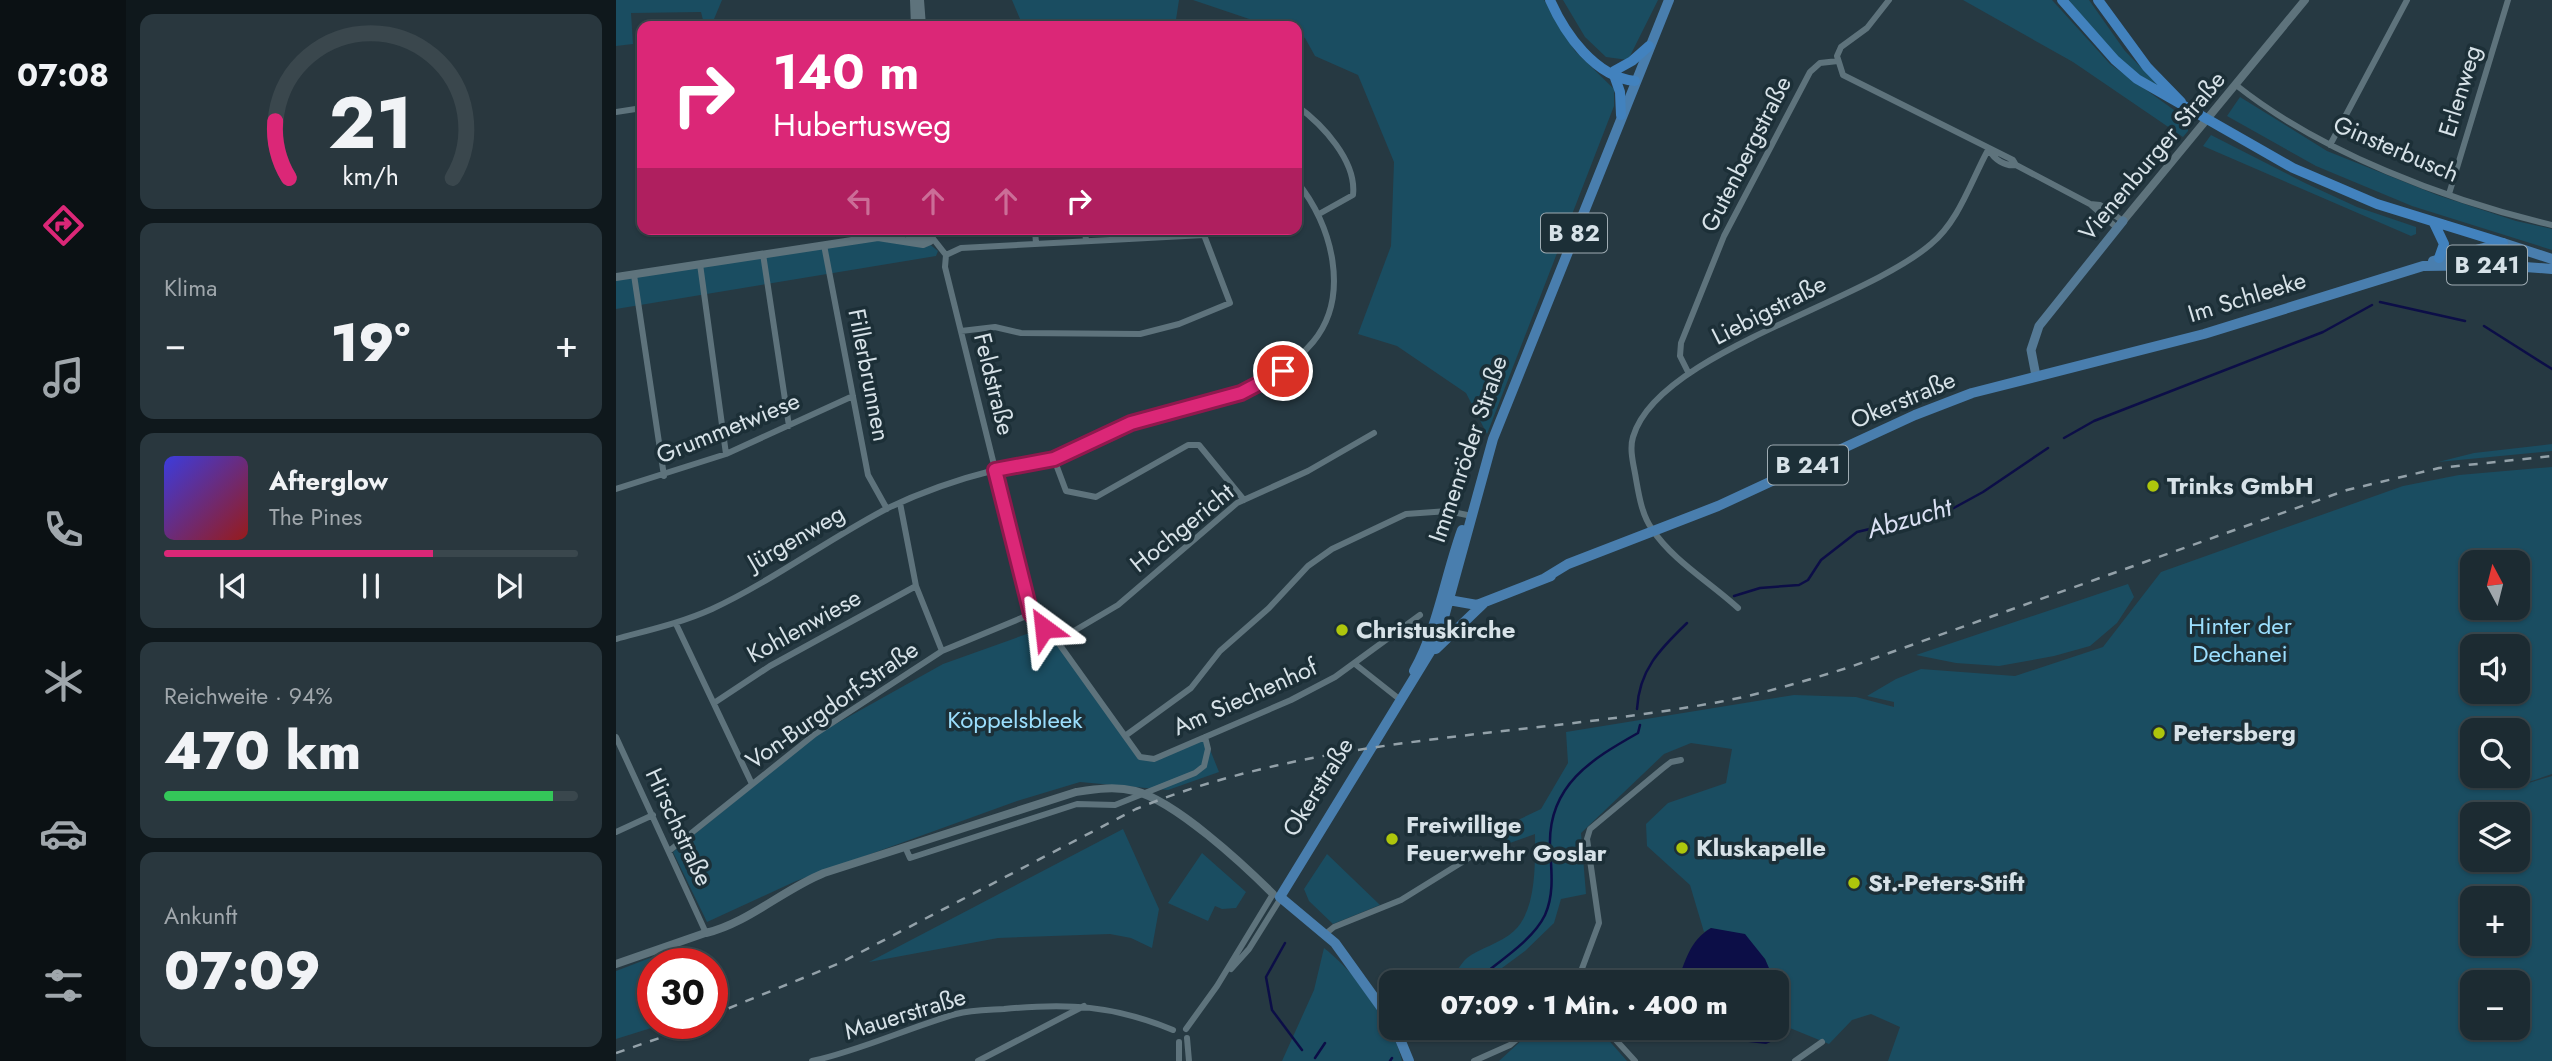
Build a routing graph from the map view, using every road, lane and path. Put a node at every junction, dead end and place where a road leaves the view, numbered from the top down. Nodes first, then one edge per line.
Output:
1 (914, 0) edge
2 (920, 0) edge
3 (1550, 0) edge
4 (1669, 0) edge
5 (1889, 0) edge
6 (2062, 0) edge
7 (2098, 0) edge
8 (2305, 0) edge
9 (2407, 0) edge
10 (2508, 0) edge
11 (915, 21) edge
12 (922, 21) edge
13 (1649, 46) junction
14 (1838, 61) junction
15 (1611, 71) junction
16 (1635, 81) junction
17 (2236, 85) junction
18 (637, 109) edge
19 (2189, 109) junction
20 (1302, 110) edge
21 (616, 112) edge
22 (1621, 115) junction
23 (2330, 145) junction
24 (1988, 150) junction
25 (1302, 188) edge
26 (2449, 194) junction
27 (1319, 214) junction
28 (2434, 223) junction
29 (2120, 224) junction
30 (2552, 225) edge
31 (924, 235) edge
32 (935, 235) edge
33 (1035, 235) edge
34 (1086, 235) edge
35 (1124, 235) edge
36 (1204, 235) edge
37 (1086, 241) junction
38 (2503, 243) junction
39 (824, 244) junction
40 (1036, 244) junction
41 (763, 254) junction
42 (946, 256) junction
43 (2439, 258) junction
44 (2552, 260) edge
45 (700, 264) junction
46 (2423, 266) junction
47 (2552, 269) edge
48 (634, 275) junction
49 (616, 277) edge
50 (1538, 321) junction
51 (961, 331) junction
52 (1688, 372) junction
53 (2038, 376) junction
54 (853, 396) junction
55 (789, 426) junction
56 (1374, 433) dead end
57 (726, 454) junction
58 (1054, 459) junction
59 (995, 470) junction
60 (664, 476) junction
61 (616, 489) edge
62 (1244, 500) junction
63 (900, 503) junction
64 (887, 509) junction
65 (1467, 515) junction
66 (1653, 532) junction
67 (916, 586) junction
68 (1445, 597) junction
69 (1486, 601) junction
70 (1738, 608) dead end
71 (1031, 614) junction
72 (1420, 615) dead end
73 (676, 624) junction
74 (616, 639) edge
75 (1057, 641) junction
76 (942, 651) junction
77 (1431, 654) junction
78 (1355, 664) junction
79 (1398, 698) junction
80 (714, 703) junction
81 (1386, 721) junction
82 (1125, 736) junction
83 (616, 737) edge
84 (1205, 737) junction
85 (1681, 760) dead end
86 (1149, 761) joint
87 (752, 784) junction
88 (653, 815) junction
89 (616, 832) edge
90 (906, 849) junction
91 (669, 850) junction
92 (1472, 856) dead end
93 (1277, 896) junction
94 (706, 933) junction
95 (1324, 935) junction
96 (616, 964) edge
97 (1581, 970) edge
98 (1222, 978) junction
99 (1379, 1004) edge
100 (1084, 1006) junction
101 (1186, 1029) junction
102 (1173, 1030) junction
103 (1186, 1038) junction
104 (1400, 1040) edge
105 (1516, 1040) edge
106 (1616, 1040) edge
107 (1179, 1042) junction
108 (1822, 1042) dead end
109 (812, 1061) edge
110 (978, 1061) edge
111 (1179, 1061) edge
112 (1189, 1061) edge
113 (1409, 1061) edge
114 (1474, 1061) edge
115 (1635, 1061) edge
116 (1797, 1061) edge

1 - 11 street
2 - 12 street
3 - 15 highway
4 - 13 main road, Immenröder Straße / B 82
5 - 14 street
6 - 19 highway
7 - 19 highway
8 - 17 street, Vienenburger Straße
9 - 23 street
10 - 26 street, Erlenweg
13 - 15 highway
13 - 16 main road, Immenröder Straße / B 82
14 - 24 street
14 - 52 street, Gutenbergstraße
15 - 16 highway
15 - 22 highway
16 - 22 main road, Immenröder Straße / B 82
17 - 23 street, Ginsterbusch
17 - 29 street, Vienenburger Straße
18 - 21 street
19 - 28 highway
20 - 27 street
22 - 50 main road, Immenröder Straße / B 82
23 - 26 street, Ginsterbusch
24 - 29 street
24 - 52 street, Liebigstraße
25 - 27 street, Jürgenweg
26 - 30 street, Ginsterbusch
27 - 58 street, Jürgenweg
28 - 38 highway
28 - 43 highway
29 - 53 main road, Vienenburger Straße
31 - 39 street
32 - 42 street, Feldstraße
33 - 40 street
34 - 37 street
35 - 37 street
36 - 51 street
37 - 40 street
38 - 43 main road, Im Schleeke / B 241
38 - 44 main road
39 - 41 street
39 - 54 street, Fillerbrunnen
40 - 42 street
41 - 45 street
41 - 55 street
42 - 51 street, Feldstraße
43 - 46 main road, Im Schleeke / B 241
45 - 48 street
45 - 57 street
46 - 47 main road, Im Schleeke / B 241
46 - 53 main road, Im Schleeke / B 241
48 - 49 street
48 - 60 street
50 - 65 main road, Immenröder Straße / B 82
50 - 68 main road, Immenröder Straße / B 82
51 - 59 street, Feldstraße
52 - 66 street, Liebigstraße
53 - 66 main road, Okerstraße / B 241
54 - 55 street, Grummetwiese
54 - 64 street, Fillerbrunnen
55 - 57 street, Grummetwiese
56 - 62 street, Hochgericht
57 - 60 street, Grummetwiese
58 - 59 street, Jürgenweg
58 - 62 street
59 - 63 street, Jürgenweg
59 - 71 street, Feldstraße
60 - 61 street, Grummetwiese
62 - 75 street, Hochgericht
63 - 64 street, Jürgenweg
63 - 67 street
64 - 73 street, Jürgenweg
65 - 68 main road, Immenröder Straße / B 82
65 - 82 street
66 - 69 main road, Okerstraße / B 82
66 - 70 street
67 - 76 street
67 - 80 street, Kohlenwiese
68 - 69 main road, Okerstraße / B 82
68 - 77 main road, B 82
68 - 79 main road, Okerstraße / B 82
69 - 77 main road, B 82
71 - 75 street, Feldstraße
71 - 76 street, Von-Burgdorf-Straße
72 - 78 street, Am Siechenhof
73 - 74 street, Jürgenweg
73 - 80 street
75 - 82 street, Feldstraße
76 - 87 street, Von-Burgdorf-Straße
77 - 81 main road, Okerstraße / B 82
78 - 79 street, Am Siechenhof
78 - 84 street, Am Siechenhof
79 - 81 main road, Okerstraße / B 82
80 - 87 street
81 - 93 main road, Okerstraße
82 - 86 street, Feldstraße
83 - 88 street, Hirschstraße
84 - 86 street, Am Siechenhof
84 - 90 street
85 - 97 street
87 - 91 street, Von-Burgdorf-Straße
88 - 89 street
88 - 91 street, Hirschstraße
90 - 93 street
90 - 94 street
91 - 94 street, Hirschstraße
92 - 95 street
93 - 95 main road
93 - 98 street, Okerstraße
93 - 98 street, Okerstraße
94 - 96 street
95 - 99 main road
98 - 101 street, Okerstraße
100 - 102 street, Mauerstraße
100 - 109 street, Mauerstraße
100 - 110 street
101 - 102 street
101 - 103 street
102 - 107 street
103 - 107 street
103 - 112 street
104 - 113 main road
105 - 114 street
106 - 115 street
107 - 111 street
108 - 116 street

